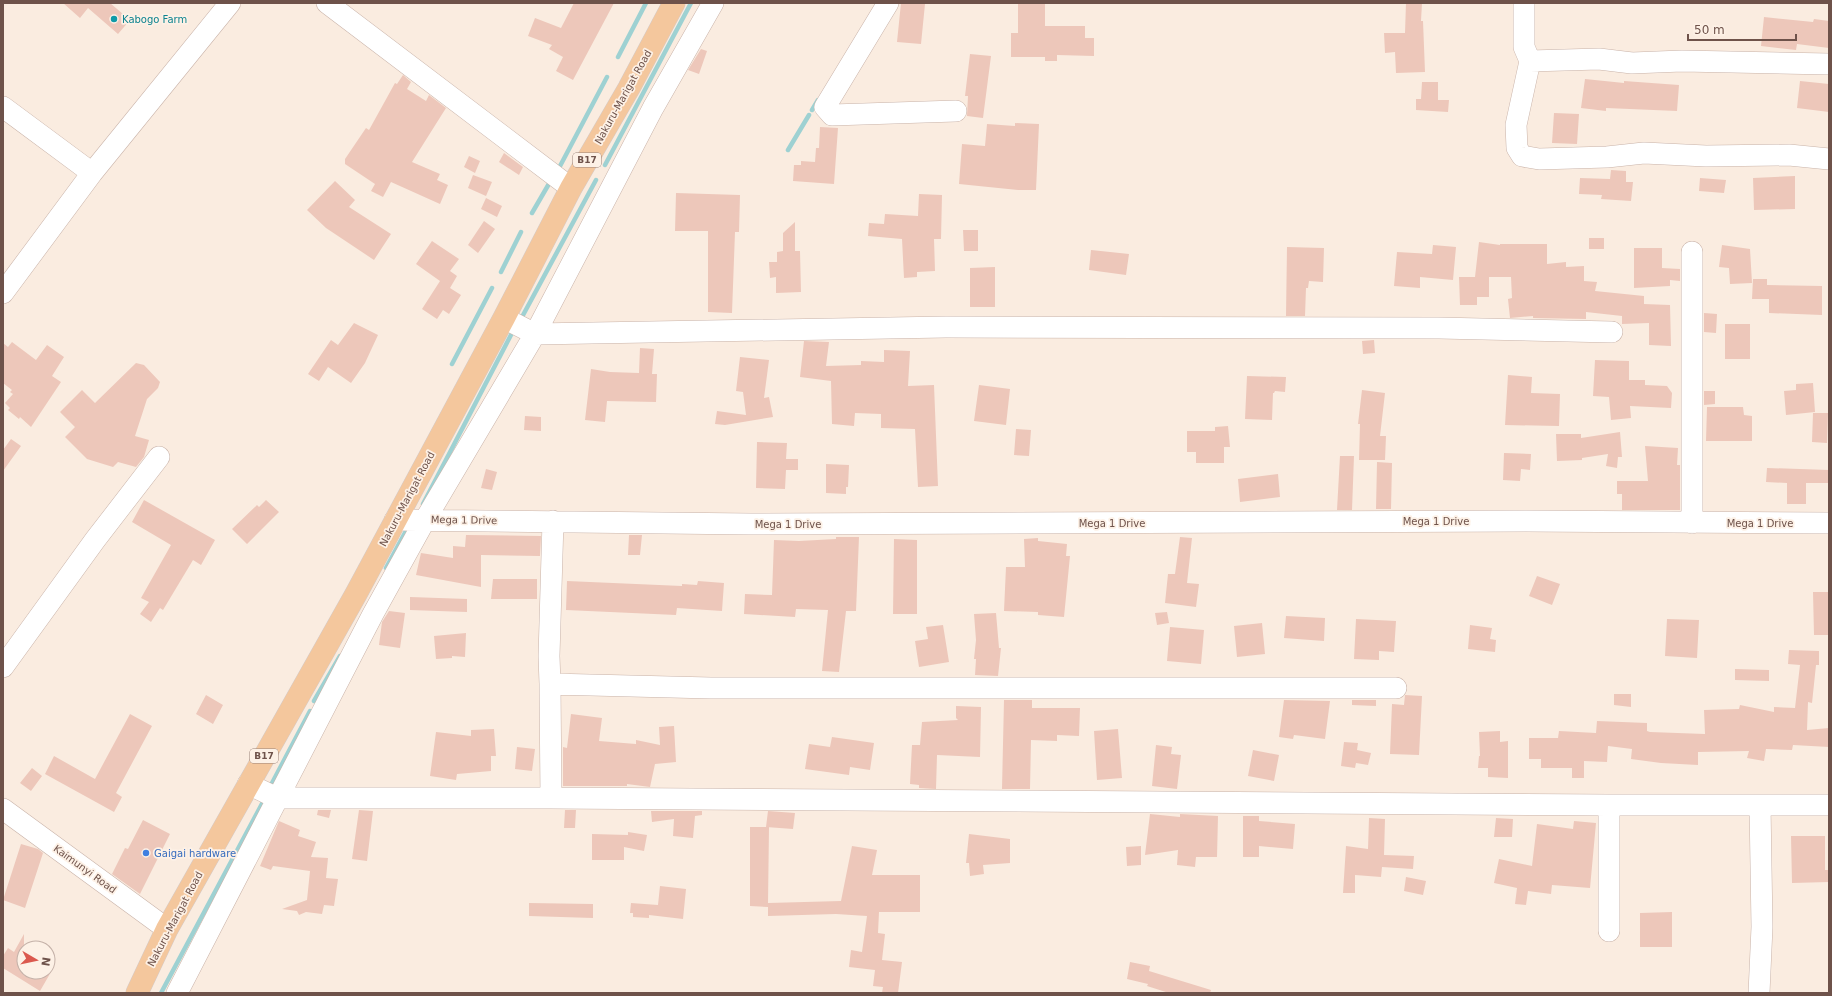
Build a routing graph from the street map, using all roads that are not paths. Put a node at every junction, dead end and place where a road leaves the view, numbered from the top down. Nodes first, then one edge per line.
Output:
1 (230, 3) edge
2 (327, 3) edge
3 (674, 3) edge
4 (713, 3) edge
5 (888, 3) edge
6 (1524, 3) edge
7 (1530, 61) junction
8 (1829, 64) edge
9 (3, 107) edge
10 (956, 110) dead end
11 (1829, 160) edge
12 (92, 173) junction
13 (570, 188) junction
14 (1692, 252) dead end
15 (3, 293) edge
16 (504, 318) junction
17 (1612, 332) dead end
18 (535, 334) junction
19 (159, 457) dead end
20 (395, 520) junction
21 (425, 520) junction
22 (554, 521) junction
23 (1692, 523) junction
24 (1829, 523) edge
25 (335, 632) junction
26 (358, 643) junction
27 (3, 667) edge
28 (550, 684) junction
29 (1396, 688) dead end
30 (296, 699) junction
31 (322, 711) junction
32 (248, 784) junction
33 (277, 798) junction
34 (551, 798) junction
35 (1760, 804) junction
36 (1829, 805) edge
37 (1609, 806) junction
38 (3, 809) edge
39 (167, 929) junction
40 (1609, 931) dead end
41 (137, 993) edge
42 (177, 993) edge
43 (1759, 993) edge

1 - 12 street
2 - 13 street
3 - 13 main road, Nakuru-Marigat Road / B17
4 - 18 street
5 - 10 street
6 - 7 street
7 - 8 street
7 - 11 street
9 - 12 street
12 - 15 street
13 - 16 main road, Nakuru-Marigat Road / B17
14 - 23 street
16 - 18 street
16 - 20 main road, Nakuru-Marigat Road / B17
17 - 18 street
18 - 21 street
19 - 27 street
20 - 21 street, Mega 1 Drive
20 - 25 main road, Nakuru-Marigat Road / B17
21 - 22 street, Mega 1 Drive
21 - 26 street
22 - 23 street, Mega 1 Drive
22 - 28 street
23 - 24 street, Mega 1 Drive
25 - 26 street
25 - 30 main road, Nakuru-Marigat Road / B17
26 - 31 street
28 - 29 street
28 - 34 street
30 - 31 street
30 - 32 main road, Nakuru-Marigat Road / B17
31 - 33 street
32 - 33 street
32 - 39 main road, Nakuru-Marigat Road / B17
33 - 34 street
33 - 42 street
34 - 37 street
35 - 36 street
35 - 37 street
35 - 43 street
37 - 40 street
38 - 39 street, Kaimunyi Road
39 - 41 main road, Nakuru-Marigat Road / B17

